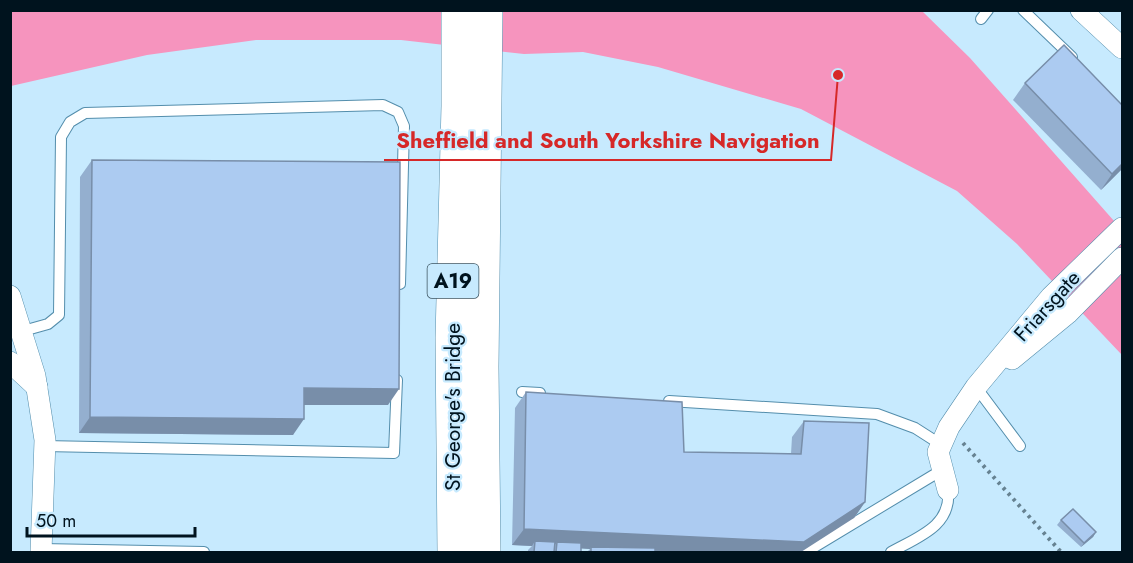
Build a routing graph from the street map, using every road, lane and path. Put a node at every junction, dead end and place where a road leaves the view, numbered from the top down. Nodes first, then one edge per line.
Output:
1 (458, 10) edge
2 (486, 10) edge
3 (1023, 10) edge
4 (1081, 10) edge
5 (1122, 48) edge
6 (1081, 66) edge
7 (1122, 228) edge
8 (1122, 258) edge
9 (11, 300) edge
10 (399, 301) edge
11 (23, 331) junction
12 (10, 362) edge
13 (397, 371) edge
14 (37, 387) junction
15 (976, 387) junction
16 (522, 392) dead end
17 (557, 394) edge
18 (652, 400) edge
19 (944, 435) junction
20 (44, 446) junction
21 (1020, 446) dead end
22 (942, 470) junction
23 (948, 490) joint
24 (41, 551) edge
25 (204, 552) edge
26 (454, 552) edge
27 (484, 552) edge
28 (806, 552) edge
29 (891, 552) edge
30 (1061, 552) edge

1 - 26 highway, St George's Bridge / A19
2 - 27 highway, St George's Bridge / A19
3 - 6 lane
4 - 5 street
7 - 15 street, Friarsgate
8 - 15 street, Friarsgate
9 - 11 street
10 - 11 lane
11 - 14 street
12 - 14 street
13 - 20 lane
14 - 20 street
15 - 19 street, Friarsgate
15 - 21 lane
16 - 17 lane
18 - 19 lane
19 - 22 street
19 - 30 path
20 - 24 street
22 - 23 street
22 - 28 lane
23 - 29 lane
24 - 25 lane

